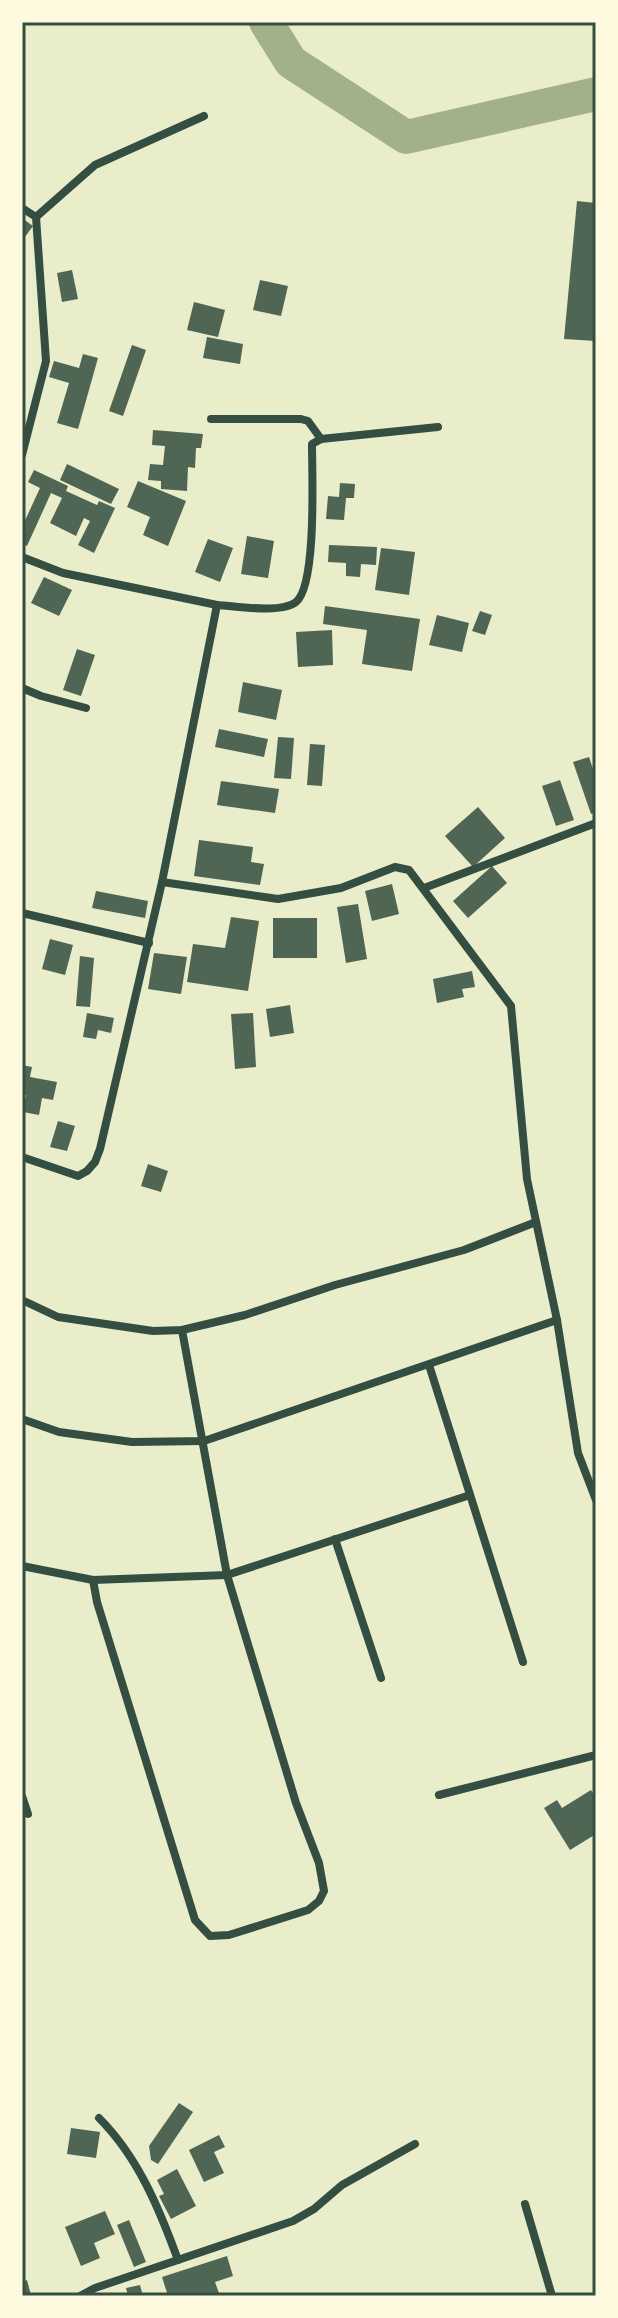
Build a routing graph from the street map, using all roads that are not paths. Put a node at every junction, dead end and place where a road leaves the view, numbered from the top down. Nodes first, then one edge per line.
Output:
1 (204, 116) dead end
2 (22, 208) edge
3 (36, 217) junction
4 (211, 419) dead end
5 (438, 427) dead end
6 (25, 428) edge
7 (321, 439) junction
8 (22, 455) edge
9 (22, 557) edge
10 (217, 605) junction
11 (22, 688) edge
12 (86, 708) dead end
13 (596, 823) edge
14 (162, 882) junction
15 (424, 888) junction
16 (22, 913) edge
17 (149, 943) junction
18 (22, 1157) edge
19 (536, 1222) junction
20 (22, 1300) edge
21 (557, 1320) junction
22 (182, 1330) junction
23 (429, 1365) junction
24 (22, 1419) edge
25 (204, 1441) junction
26 (470, 1495) junction
27 (596, 1500) edge
28 (335, 1539) junction
29 (22, 1566) edge
30 (227, 1575) junction
31 (93, 1580) junction
32 (523, 1662) dead end
33 (381, 1678) dead end
34 (596, 1755) edge
35 (439, 1795) dead end
36 (22, 1796) edge
37 (28, 1814) dead end
38 (99, 2118) dead end
39 (415, 2144) dead end
40 (525, 2204) dead end
41 (178, 2260) junction
42 (80, 2296) edge
43 (552, 2296) edge

1 - 3 street
2 - 3 street
3 - 6 street
4 - 7 street
5 - 7 street
6 - 8 street
7 - 10 street
9 - 10 street
10 - 14 street
11 - 12 street
13 - 15 street
14 - 15 street
14 - 17 street
15 - 19 street
16 - 17 street
17 - 18 street
19 - 21 street
19 - 22 street
20 - 22 street
21 - 23 street
21 - 27 street
22 - 25 street
23 - 25 street
23 - 26 street
24 - 25 street
25 - 30 street
26 - 28 street
26 - 32 street
28 - 30 street
28 - 33 street
29 - 31 street
30 - 31 street
30 - 31 street
34 - 35 street
36 - 37 street
38 - 41 street
39 - 41 street
40 - 43 street
41 - 42 street

